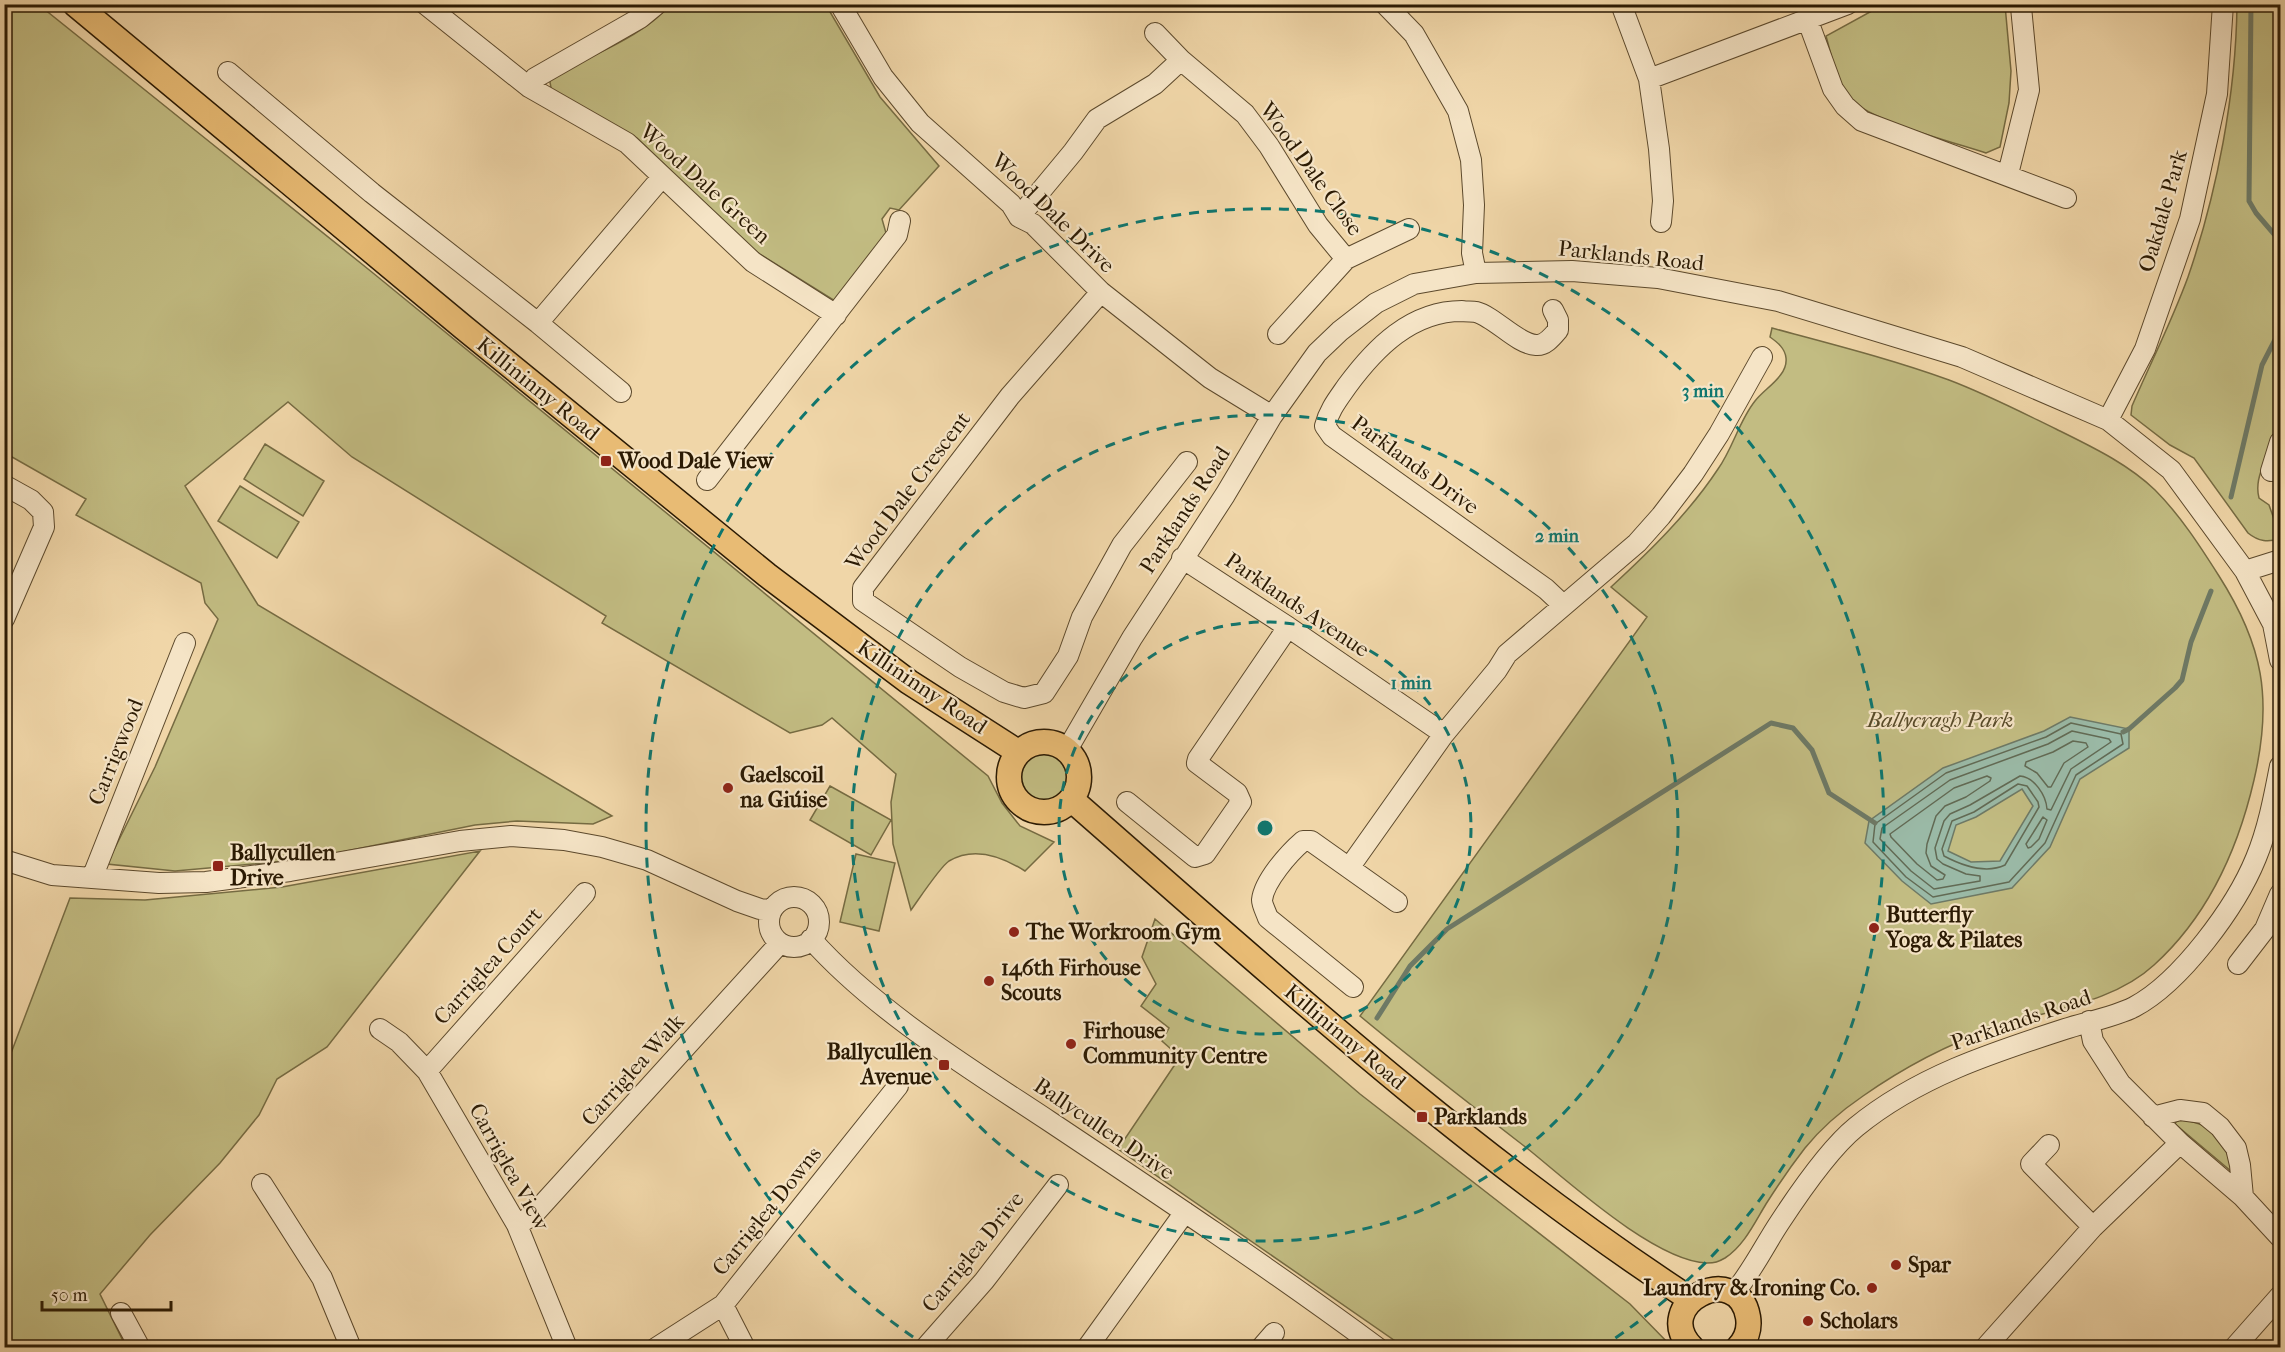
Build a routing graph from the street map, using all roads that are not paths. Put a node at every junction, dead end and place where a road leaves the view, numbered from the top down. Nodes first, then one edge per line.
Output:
1 (75, 4) edge
2 (425, 4) edge
3 (657, 4) edge
4 (840, 4) edge
5 (1385, 4) edge
6 (1621, 4) edge
7 (1848, 4) edge
8 (2223, 4) edge
9 (2020, 7) dead end
10 (1808, 21) junction
11 (1155, 33) dead end
12 (1182, 60) junction
13 (228, 72) dead end
14 (1649, 79) junction
15 (529, 87) junction
16 (2008, 174) junction
17 (662, 177) junction
18 (2066, 198) dead end
19 (1019, 217) junction
20 (900, 221) dead end
21 (1661, 222) dead end
22 (1408, 229) dead end
23 (1346, 259) junction
24 (1476, 273) junction
25 (1101, 292) junction
26 (1553, 310) dead end
27 (836, 315) junction
28 (538, 323) junction
29 (1278, 334) dead end
30 (1762, 357) dead end
31 (621, 392) dead end
32 (1272, 416) junction
33 (2108, 420) junction
34 (2280, 442) edge
35 (1187, 462) dead end
36 (2271, 471) dead end
37 (707, 480) dead end
38 (4, 485) edge
39 (1182, 558) junction
40 (2280, 560) edge
41 (2245, 571) junction
42 (1563, 605) junction
43 (4, 619) edge
44 (1288, 627) junction
45 (185, 643) dead end
46 (2280, 660) edge
47 (1444, 734) junction
48 (1067, 750) junction
49 (1018, 752) junction
50 (2280, 766) edge
51 (1072, 800) junction
52 (1127, 802) dead end
53 (4, 860) edge
54 (1349, 868) junction
55 (92, 878) junction
56 (585, 893) dead end
57 (2280, 894) edge
58 (1397, 902) dead end
59 (772, 910) junction
60 (2273, 933) edge
61 (811, 939) junction
62 (780, 943) junction
63 (2238, 964) dead end
64 (1353, 987) dead end
65 (2089, 1021) junction
66 (380, 1029) dead end
67 (427, 1071) junction
68 (898, 1086) dead end
69 (2153, 1117) junction
70 (2180, 1143) junction
71 (2049, 1146) dead end
72 (262, 1184) dead end
73 (1058, 1185) dead end
74 (2242, 1197) junction
75 (1185, 1212) junction
76 (517, 1225) junction
77 (2093, 1227) junction
78 (2280, 1237) edge
79 (1733, 1294) junction
80 (2280, 1296) edge
81 (1690, 1299) junction
82 (723, 1305) junction
83 (121, 1313) dead end
84 (1274, 1333) dead end
85 (1742, 1346) edge
86 (140, 1347) edge
87 (351, 1347) edge
88 (567, 1347) edge
89 (656, 1347) edge
90 (745, 1347) edge
91 (925, 1347) edge
92 (1087, 1347) edge
93 (1261, 1347) edge
94 (1378, 1347) edge
95 (1692, 1347) edge
96 (1985, 1347) edge
97 (2234, 1347) edge

1 - 49 main road, Killininny Road
2 - 15 street, Wood Dale Green
3 - 15 street
4 - 19 street, Wood Dale Drive
5 - 24 street
6 - 14 street
7 - 10 street
8 - 33 street, Oakdale Park
9 - 16 street
10 - 14 street
10 - 16 street
11 - 12 street, Wood Dale Close
12 - 19 street
12 - 23 street, Wood Dale Close
13 - 28 street
14 - 21 street
15 - 17 street, Wood Dale Green
16 - 18 street
17 - 27 street, Wood Dale Green
17 - 28 street
19 - 25 street, Wood Dale Drive
20 - 27 street
22 - 23 street, Wood Dale Close
23 - 29 street, Wood Dale Close
24 - 32 street, Parklands Road
24 - 33 street, Parklands Road
25 - 32 street, Wood Dale Drive
25 - 35 street, Wood Dale Crescent
26 - 42 street, Parklands Drive
27 - 37 street
28 - 31 street
30 - 42 street
32 - 39 street, Parklands Road
33 - 41 street, Parklands Road
34 - 36 street
38 - 43 street
39 - 44 street, Parklands Avenue
39 - 48 street, Parklands Road
40 - 41 street
41 - 46 street, Parklands Road
42 - 47 street
44 - 47 street, Parklands Avenue
44 - 52 street
45 - 55 street, Carrigwood
47 - 54 street
48 - 49 main road
48 - 51 main road
49 - 51 main road
50 - 65 street, Parklands Road
51 - 81 main road, Killininny Road
53 - 55 street
54 - 58 street
54 - 64 street
55 - 59 street
56 - 67 street, Carriglea Court
57 - 60 street
59 - 61 street
59 - 62 street
60 - 63 street
61 - 62 street
61 - 75 street, Ballycullen Drive
62 - 76 street, Carriglea Walk
65 - 69 street
65 - 79 street, Parklands Road
66 - 67 street, Carriglea View
67 - 76 street, Carriglea View
68 - 82 street, Carriglea Downs
69 - 70 street
69 - 74 street
70 - 74 street
70 - 77 street
71 - 77 street
72 - 87 street
73 - 91 street, Carriglea Drive
74 - 78 street
75 - 92 street
75 - 94 street, Ballycullen Drive
76 - 88 street, Carriglea View
77 - 96 street
79 - 81 main road
79 - 85 main road
80 - 97 street
81 - 95 main road
82 - 89 street, Carriglea Downs
82 - 90 street
83 - 86 street
84 - 93 street

